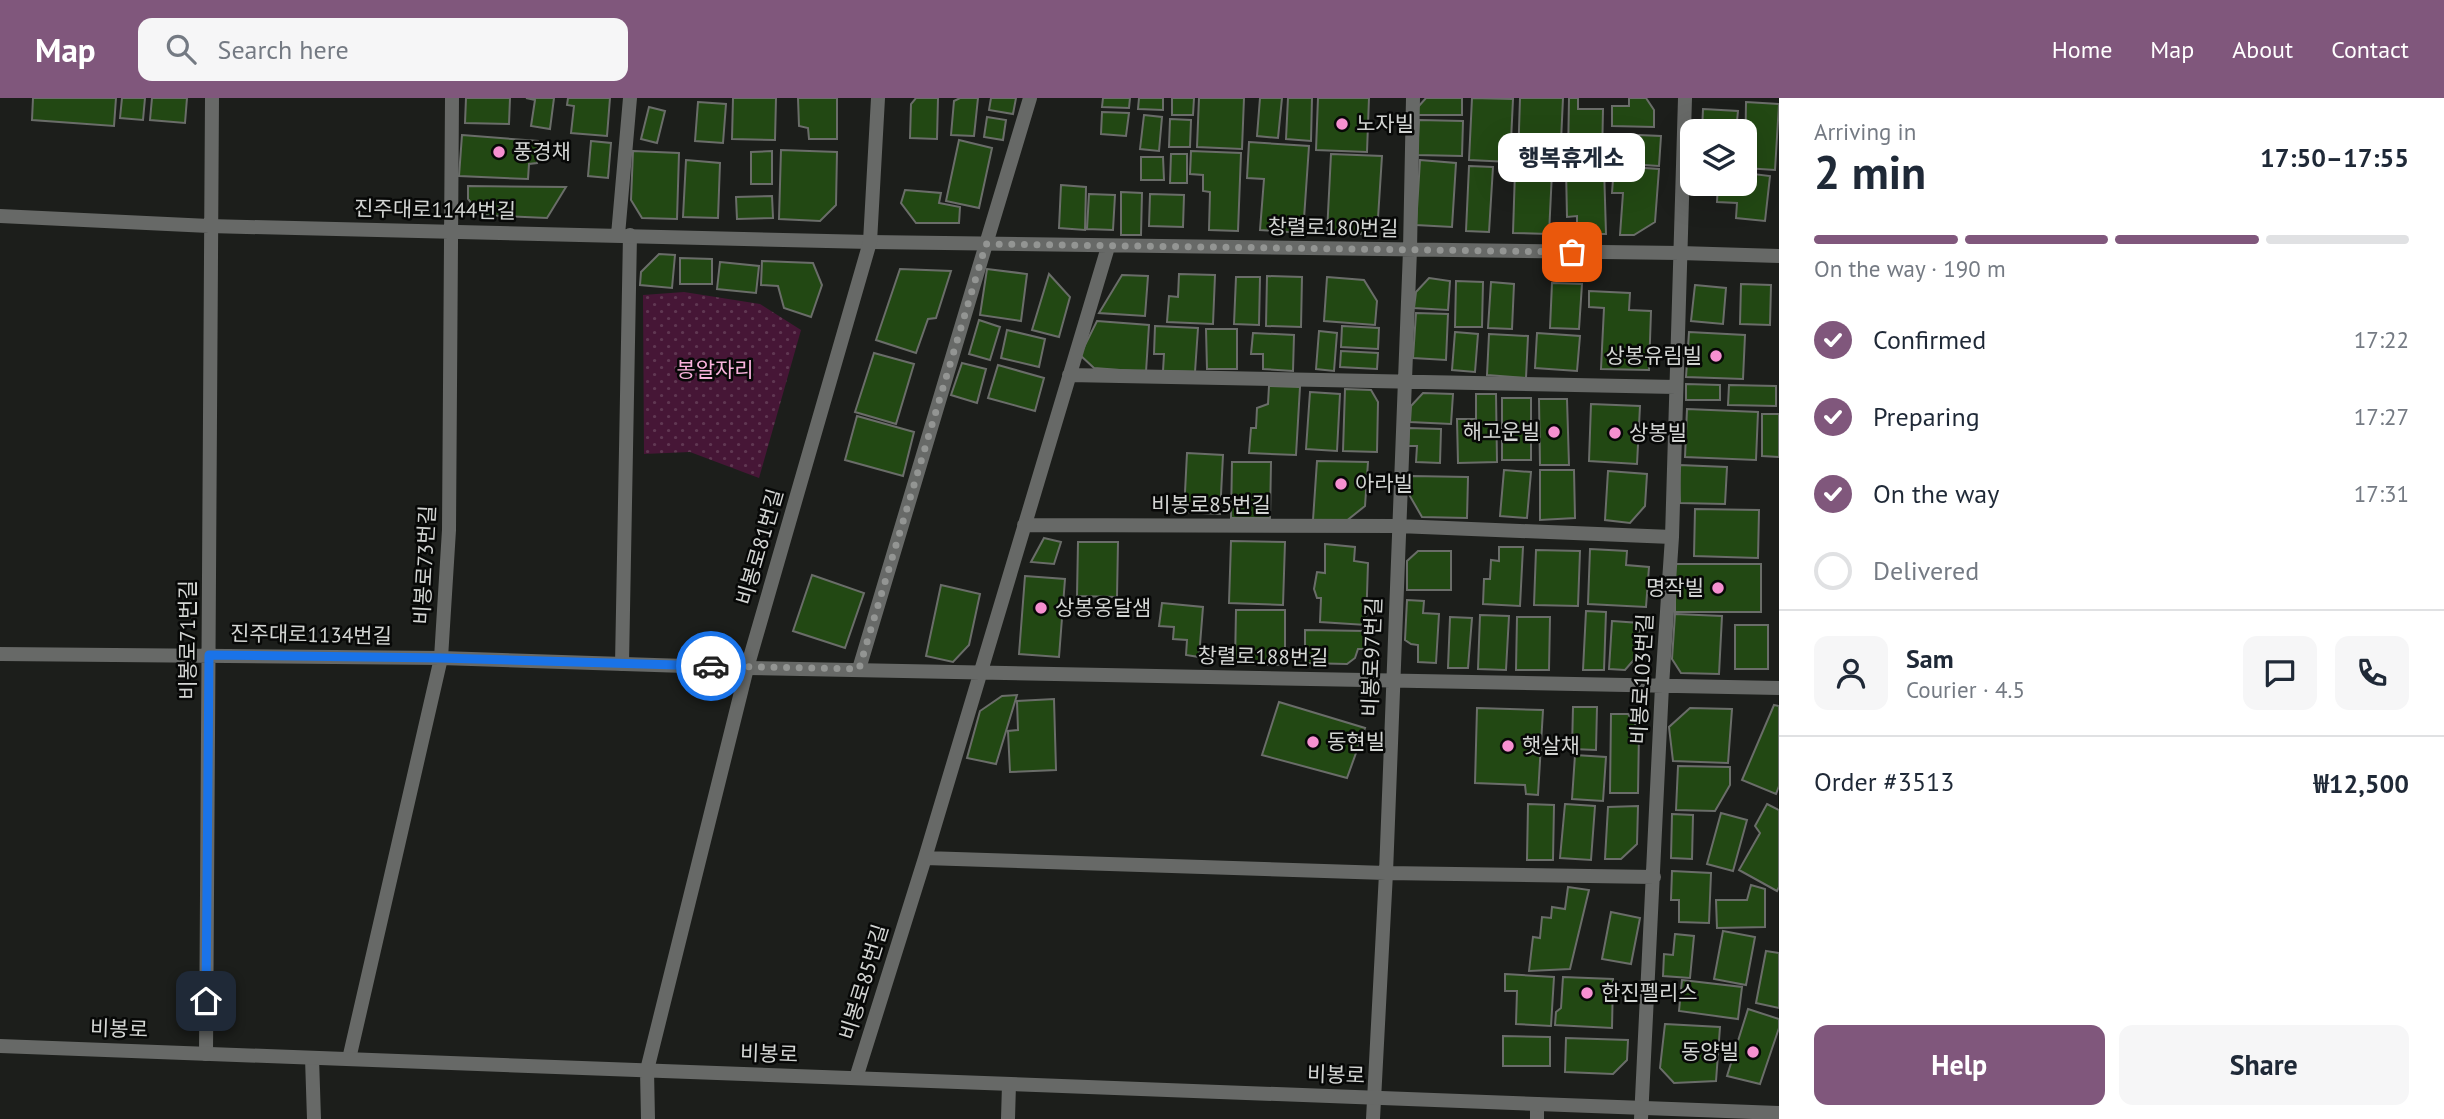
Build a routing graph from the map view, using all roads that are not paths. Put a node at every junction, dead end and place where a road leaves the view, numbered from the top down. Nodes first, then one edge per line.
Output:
1 (212, 98) edge
2 (452, 98) edge
3 (630, 98) edge
4 (878, 98) edge
5 (1030, 98) edge
6 (1413, 98) edge
7 (1685, 98) edge
8 (0, 216) edge
9 (209, 226) junction
10 (451, 231) junction
11 (624, 235) junction
12 (870, 242) junction
13 (986, 244) junction
14 (1108, 247) junction
15 (1410, 250) junction
16 (1680, 253) junction
17 (1779, 256) edge
18 (1069, 375) junction
19 (1404, 383) junction
20 (1676, 387) junction
21 (1024, 525) junction
22 (1398, 526) junction
23 (1672, 537) junction
24 (0, 654) edge
25 (209, 655) junction
26 (441, 658) junction
27 (622, 664) junction
28 (747, 668) junction
29 (859, 669) junction
30 (980, 673) junction
31 (1392, 680) junction
32 (1662, 686) junction
33 (1779, 688) edge
34 (925, 858) junction
35 (1385, 873) junction
36 (1654, 877) junction
37 (0, 1046) edge
38 (206, 1054) junction
39 (312, 1058) junction
40 (349, 1059) junction
41 (647, 1070) junction
42 (856, 1078) junction
43 (1009, 1084) junction
44 (1375, 1097) junction
45 (1537, 1104) junction
46 (1641, 1113) edge
47 (1779, 1113) edge
48 (312, 1116) edge
49 (648, 1119) edge
50 (1008, 1119) edge
51 (1373, 1119) edge
52 (1537, 1119) edge

1 - 9 street, 비봉로71번길
2 - 10 street, 비봉로73번길
3 - 11 street
4 - 12 street, 비봉로81번길
5 - 13 street
6 - 15 street, 비봉로97번길
7 - 16 street
8 - 9 street, 진주대로1144번길
9 - 10 street, 진주대로1144번길
9 - 25 street, 비봉로71번길
10 - 11 street, 진주대로1144번길
10 - 26 street, 비봉로73번길
11 - 12 street, 진주대로1144번길
11 - 27 street
12 - 13 street, 창렬로180번길
12 - 28 street, 비봉로81번길
13 - 14 street, 창렬로180번길
13 - 29 street
14 - 15 street, 창렬로180번길
14 - 18 street, 비봉로85번길
15 - 16 street, 창렬로180번길
15 - 19 street, 비봉로97번길
16 - 17 street, 창렬로180번길
16 - 20 street, 비봉로103번길
18 - 19 street
18 - 21 street, 비봉로85번길
19 - 20 street
19 - 22 street, 비봉로97번길
20 - 23 street, 비봉로103번길
21 - 22 street, 비봉로85번길
21 - 30 street, 비봉로85번길
22 - 23 street
22 - 31 street, 비봉로97번길
23 - 32 street, 비봉로103번길
24 - 25 street, 진주대로1134번길
25 - 26 street, 진주대로1134번길
25 - 38 street, 비봉로71번길
26 - 27 street, 진주대로1134번길
26 - 40 street, 비봉로73번길
27 - 28 street, 진주대로1134번길
28 - 29 street, 창렬로188번길
28 - 41 street, 비봉로81번길
29 - 30 street, 창렬로188번길
30 - 31 street, 창렬로188번길
30 - 34 street, 비봉로85번길
31 - 32 street, 창렬로188번길
31 - 35 street, 비봉로97번길
32 - 33 street, 창렬로188번길
32 - 36 street, 비봉로103번길
34 - 35 street
34 - 42 street, 비봉로85번길
35 - 36 street
35 - 44 street, 비봉로97번길
36 - 46 street, 비봉로103번길
37 - 38 street, 비봉로
38 - 39 street, 비봉로
39 - 40 street, 비봉로
39 - 48 street
40 - 41 street, 비봉로
41 - 42 street, 비봉로
41 - 49 street, 비봉로81번길
42 - 43 street, 비봉로
43 - 44 street, 비봉로
43 - 50 street
44 - 45 street, 비봉로
44 - 51 street, 비봉로97번길
45 - 46 street, 비봉로
45 - 52 street
46 - 47 street, 비봉로

